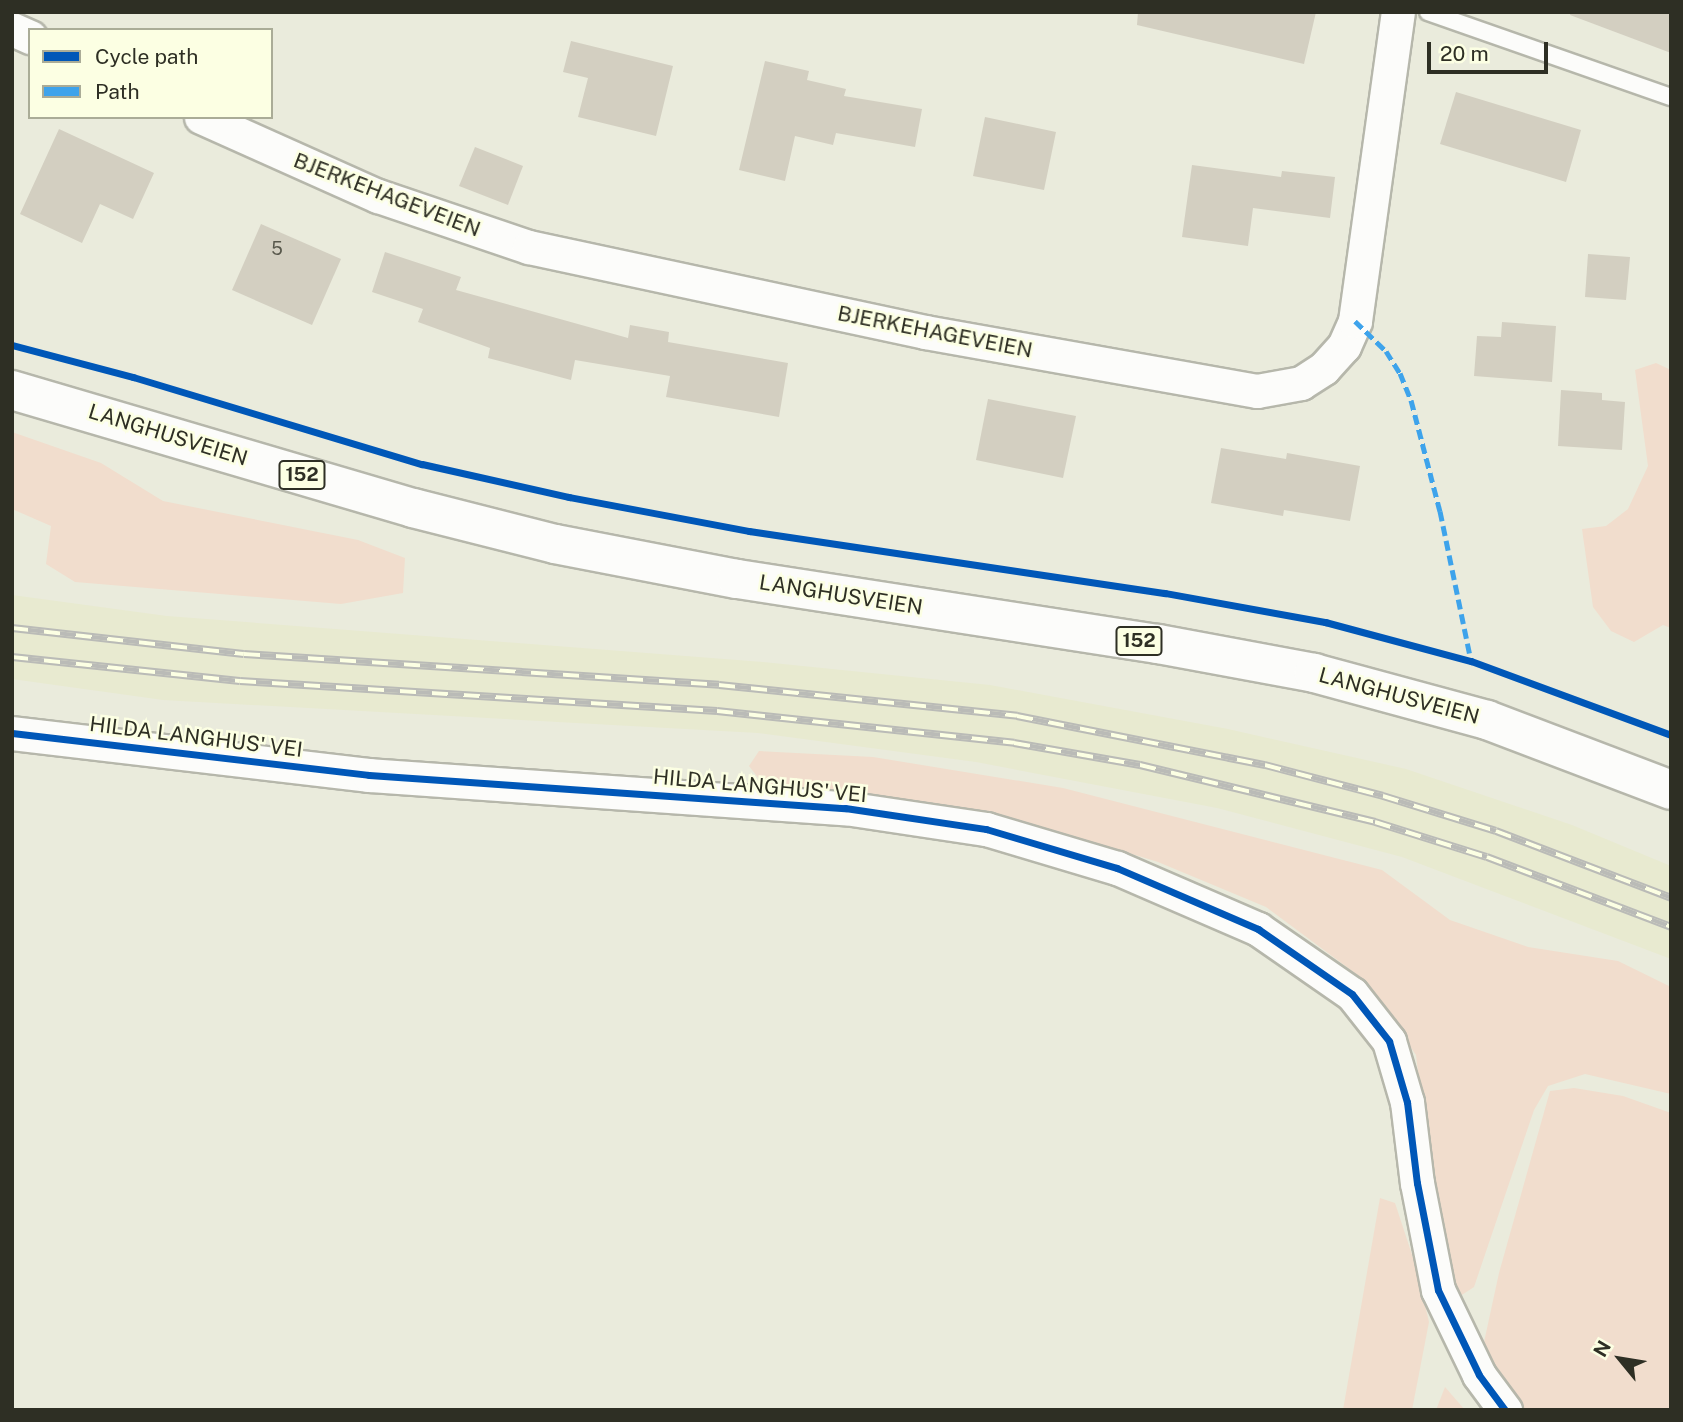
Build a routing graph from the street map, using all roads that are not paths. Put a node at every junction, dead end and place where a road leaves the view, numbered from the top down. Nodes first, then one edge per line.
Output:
1 (1398, 12) edge
2 (1428, 12) edge
3 (12, 29) edge
4 (28, 36) edge
5 (1671, 97) edge
6 (206, 119) edge
7 (12, 390) edge
8 (12, 733) edge
9 (1671, 790) edge
10 (1505, 1410) edge

1 - 6 street, BJERKEHAGEVEIEN
2 - 5 lane
3 - 4 street
7 - 9 main road, LANGHUSVEIEN / 152
8 - 10 street, HILDA LANGHUS' VEI

